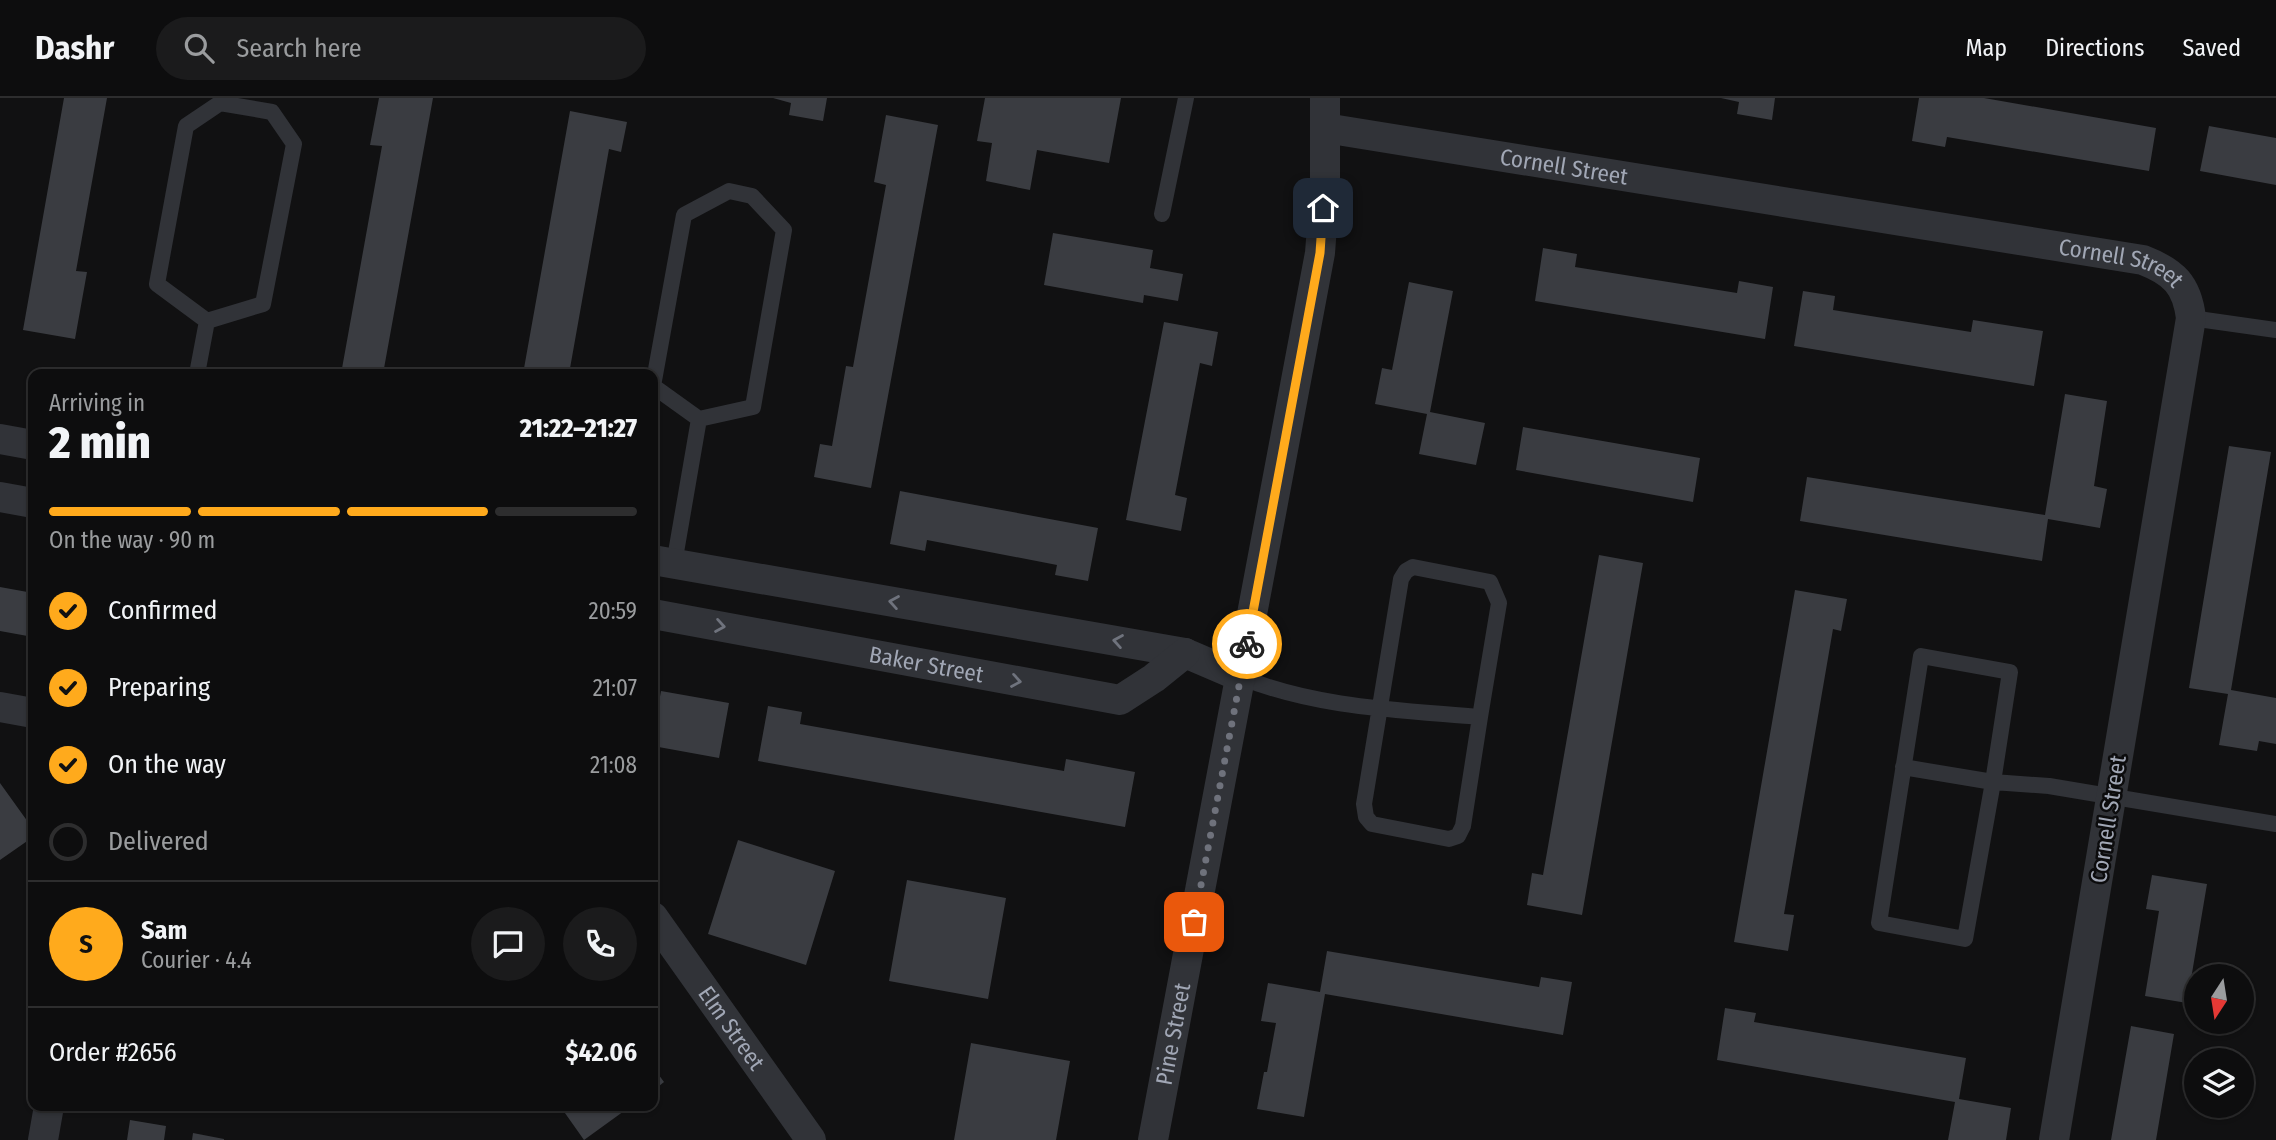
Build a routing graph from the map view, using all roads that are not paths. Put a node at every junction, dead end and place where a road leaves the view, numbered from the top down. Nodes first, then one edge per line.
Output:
1 (1186, 98) edge
2 (1325, 98) edge
3 (1325, 128) junction
4 (1162, 214) dead end
5 (2191, 318) junction
6 (206, 321) junction
7 (2276, 330) edge
8 (198, 369) edge
9 (656, 369) edge
10 (658, 390) edge
11 (699, 419) junction
12 (0, 439) edge
13 (28, 444) edge
14 (0, 497) edge
15 (28, 502) edge
16 (663, 562) edge
17 (658, 615) edge
18 (1185, 653) junction
19 (1241, 677) junction
20 (0, 707) edge
21 (1381, 708) junction
22 (28, 712) edge
23 (1480, 717) junction
24 (1903, 767) junction
25 (1993, 782) junction
26 (2111, 796) junction
27 (2276, 824) edge
28 (658, 924) edge
29 (48, 1111) edge
30 (43, 1140) edge
31 (811, 1140) edge
32 (1153, 1140) edge
33 (2054, 1140) edge

1 - 4 lane
2 - 3 street, Pine Street
3 - 5 street, Cornell Street
3 - 19 street, Pine Street
5 - 7 lane
5 - 26 street, Cornell Street
6 - 6 lane
6 - 8 lane
9 - 11 lane
10 - 11 lane
11 - 16 lane
12 - 13 street
14 - 15 street
18 -> 16 street
17 -> 18 street, Baker Street
18 - 19 street
19 - 21 lane
19 - 32 street, Pine Street
20 - 22 street
21 - 23 lane
21 - 23 lane
21 - 23 lane
24 - 25 lane
24 - 25 lane
24 - 25 lane
25 - 26 lane
26 - 27 lane
26 - 33 street, Cornell Street
28 - 31 street, Elm Street
29 - 30 street

